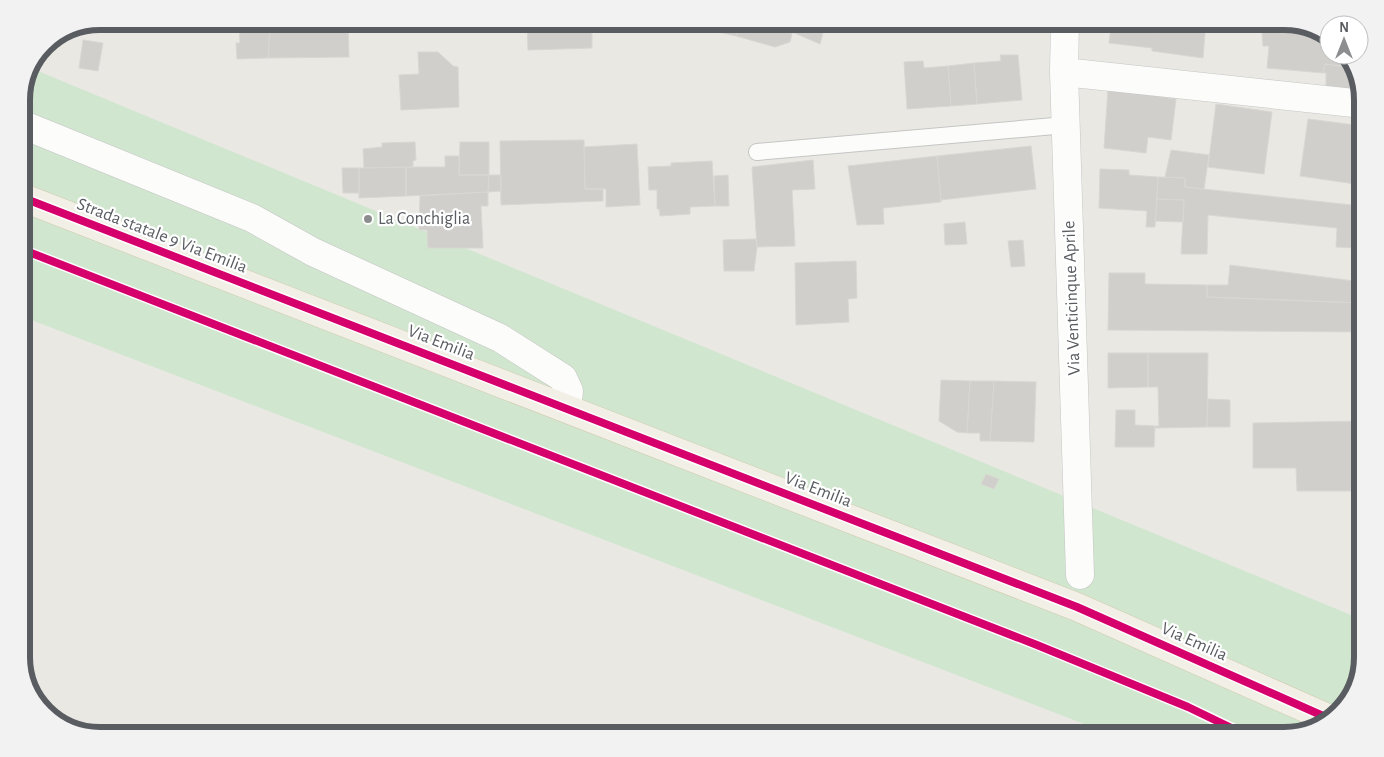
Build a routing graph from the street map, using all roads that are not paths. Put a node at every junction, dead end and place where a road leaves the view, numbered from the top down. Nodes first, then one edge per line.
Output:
1 (1065, 30) edge
2 (1064, 72) junction
3 (1354, 103) edge
4 (1066, 125) junction
5 (30, 128) edge
6 (757, 152) dead end
7 (30, 200) edge
8 (291, 302) joint
9 (567, 408) junction
10 (1080, 575) dead end
11 (1323, 716) edge

1 - 2 street, Via Venticinque Aprile
2 - 3 street
2 - 4 street, Via Venticinque Aprile
4 - 6 lane
4 - 10 street, Via Venticinque Aprile
5 - 9 street
7 - 8 main road, Strada statale 9 Via Emilia
8 - 9 main road, Via Emilia
9 - 11 main road, Via Emilia

